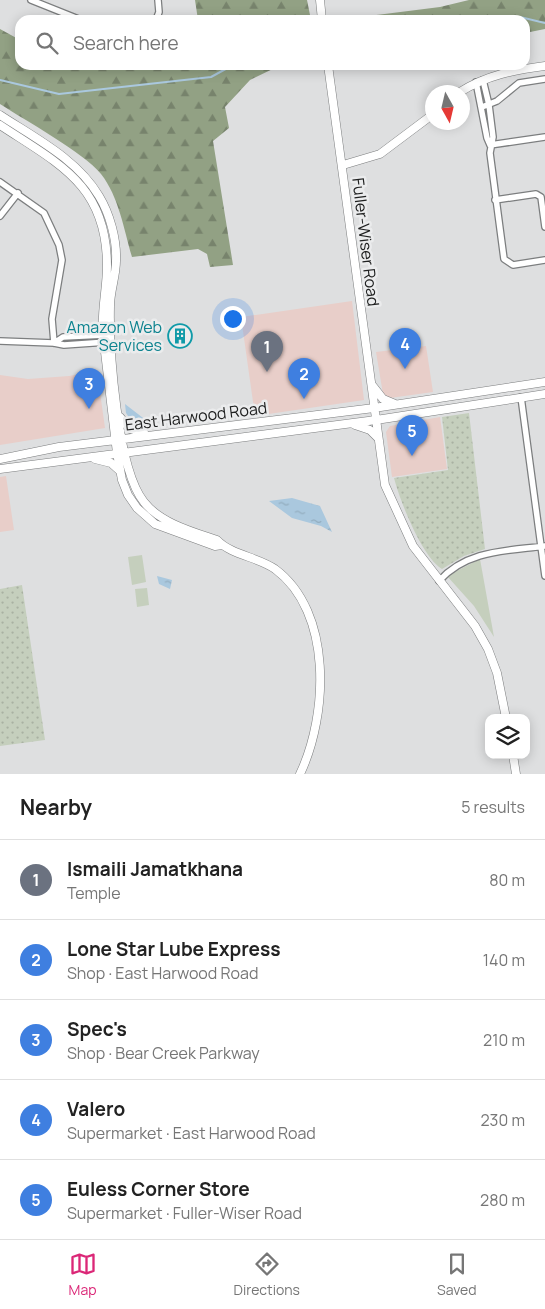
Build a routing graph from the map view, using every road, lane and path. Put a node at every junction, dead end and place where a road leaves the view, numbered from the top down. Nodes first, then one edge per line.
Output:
1 (31, 0) edge
2 (158, 0) edge
3 (320, 0) edge
4 (68, 15) edge
5 (158, 15) edge
6 (322, 15) edge
7 (545, 66) edge
8 (530, 68) edge
9 (329, 70) edge
10 (517, 70) edge
11 (545, 79) edge
12 (480, 81) junction
13 (470, 86) edge
14 (489, 105) junction
15 (482, 107) junction
16 (0, 115) edge
17 (425, 120) edge
18 (0, 125) edge
19 (545, 137) edge
20 (490, 145) junction
21 (343, 165) junction
22 (0, 182) edge
23 (18, 193) junction
24 (495, 200) junction
25 (0, 216) edge
26 (545, 227) edge
27 (545, 260) edge
28 (107, 338) junction
29 (0, 341) edge
30 (54, 342) junction
31 (545, 382) edge
32 (371, 384) junction
33 (545, 394) edge
34 (521, 397) junction
35 (397, 404) junction
36 (374, 408) junction
37 (119, 414) junction
38 (290, 419) junction
39 (376, 420) junction
40 (348, 424) junction
41 (291, 431) junction
42 (169, 433) junction
43 (378, 438) junction
44 (119, 439) junction
45 (121, 453) junction
46 (89, 457) junction
47 (0, 459) edge
48 (0, 469) edge
49 (120, 472) junction
50 (222, 545) junction
51 (543, 546) edge
52 (545, 576) edge
53 (439, 582) junction
54 (505, 714) edge
55 (514, 759) edge
56 (300, 774) edge
57 (516, 774) edge

1 - 4 street
2 - 5 street
3 - 6 street
7 - 8 street
9 - 21 street, Fuller-Wiser Road
10 - 12 street
11 - 14 street
12 - 13 street
12 - 14 street
12 - 15 street
14 - 15 street
14 - 20 street
15 - 20 street
16 - 28 street
17 - 21 street
18 - 28 street
19 - 20 street
20 - 24 street
21 - 32 street, Fuller-Wiser Road
22 - 23 street
23 - 25 street
23 - 30 street
24 - 26 street
24 - 27 street
28 - 30 street
28 - 37 street
28 - 44 street
29 - 30 street
31 - 35 street, East Harwood Road
32 - 35 street
32 - 36 street, Fuller-Wiser Road
33 - 34 street, East Harwood Road
34 - 39 street, East Harwood Road
34 - 51 street
35 - 36 street, East Harwood Road
36 - 38 street, East Harwood Road
36 - 39 street, Fuller-Wiser Road
37 - 42 street
37 - 44 street
38 - 41 street
38 - 42 street, East Harwood Road
39 - 40 street, East Harwood Road
39 - 43 street, Fuller-Wiser Road
40 - 41 street, East Harwood Road
40 - 43 street
41 - 45 street, East Harwood Road
42 - 44 street, East Harwood Road
43 - 53 street, Fuller-Wiser Road
44 - 45 street
44 - 47 street, East Harwood Road
45 - 46 street, East Harwood Road
45 - 49 street
45 - 50 street
46 - 48 street, East Harwood Road
46 - 49 street
49 - 50 street
50 - 56 street
51 - 52 street
51 - 53 street
53 - 54 street, Fuller-Wiser Road
55 - 57 street

